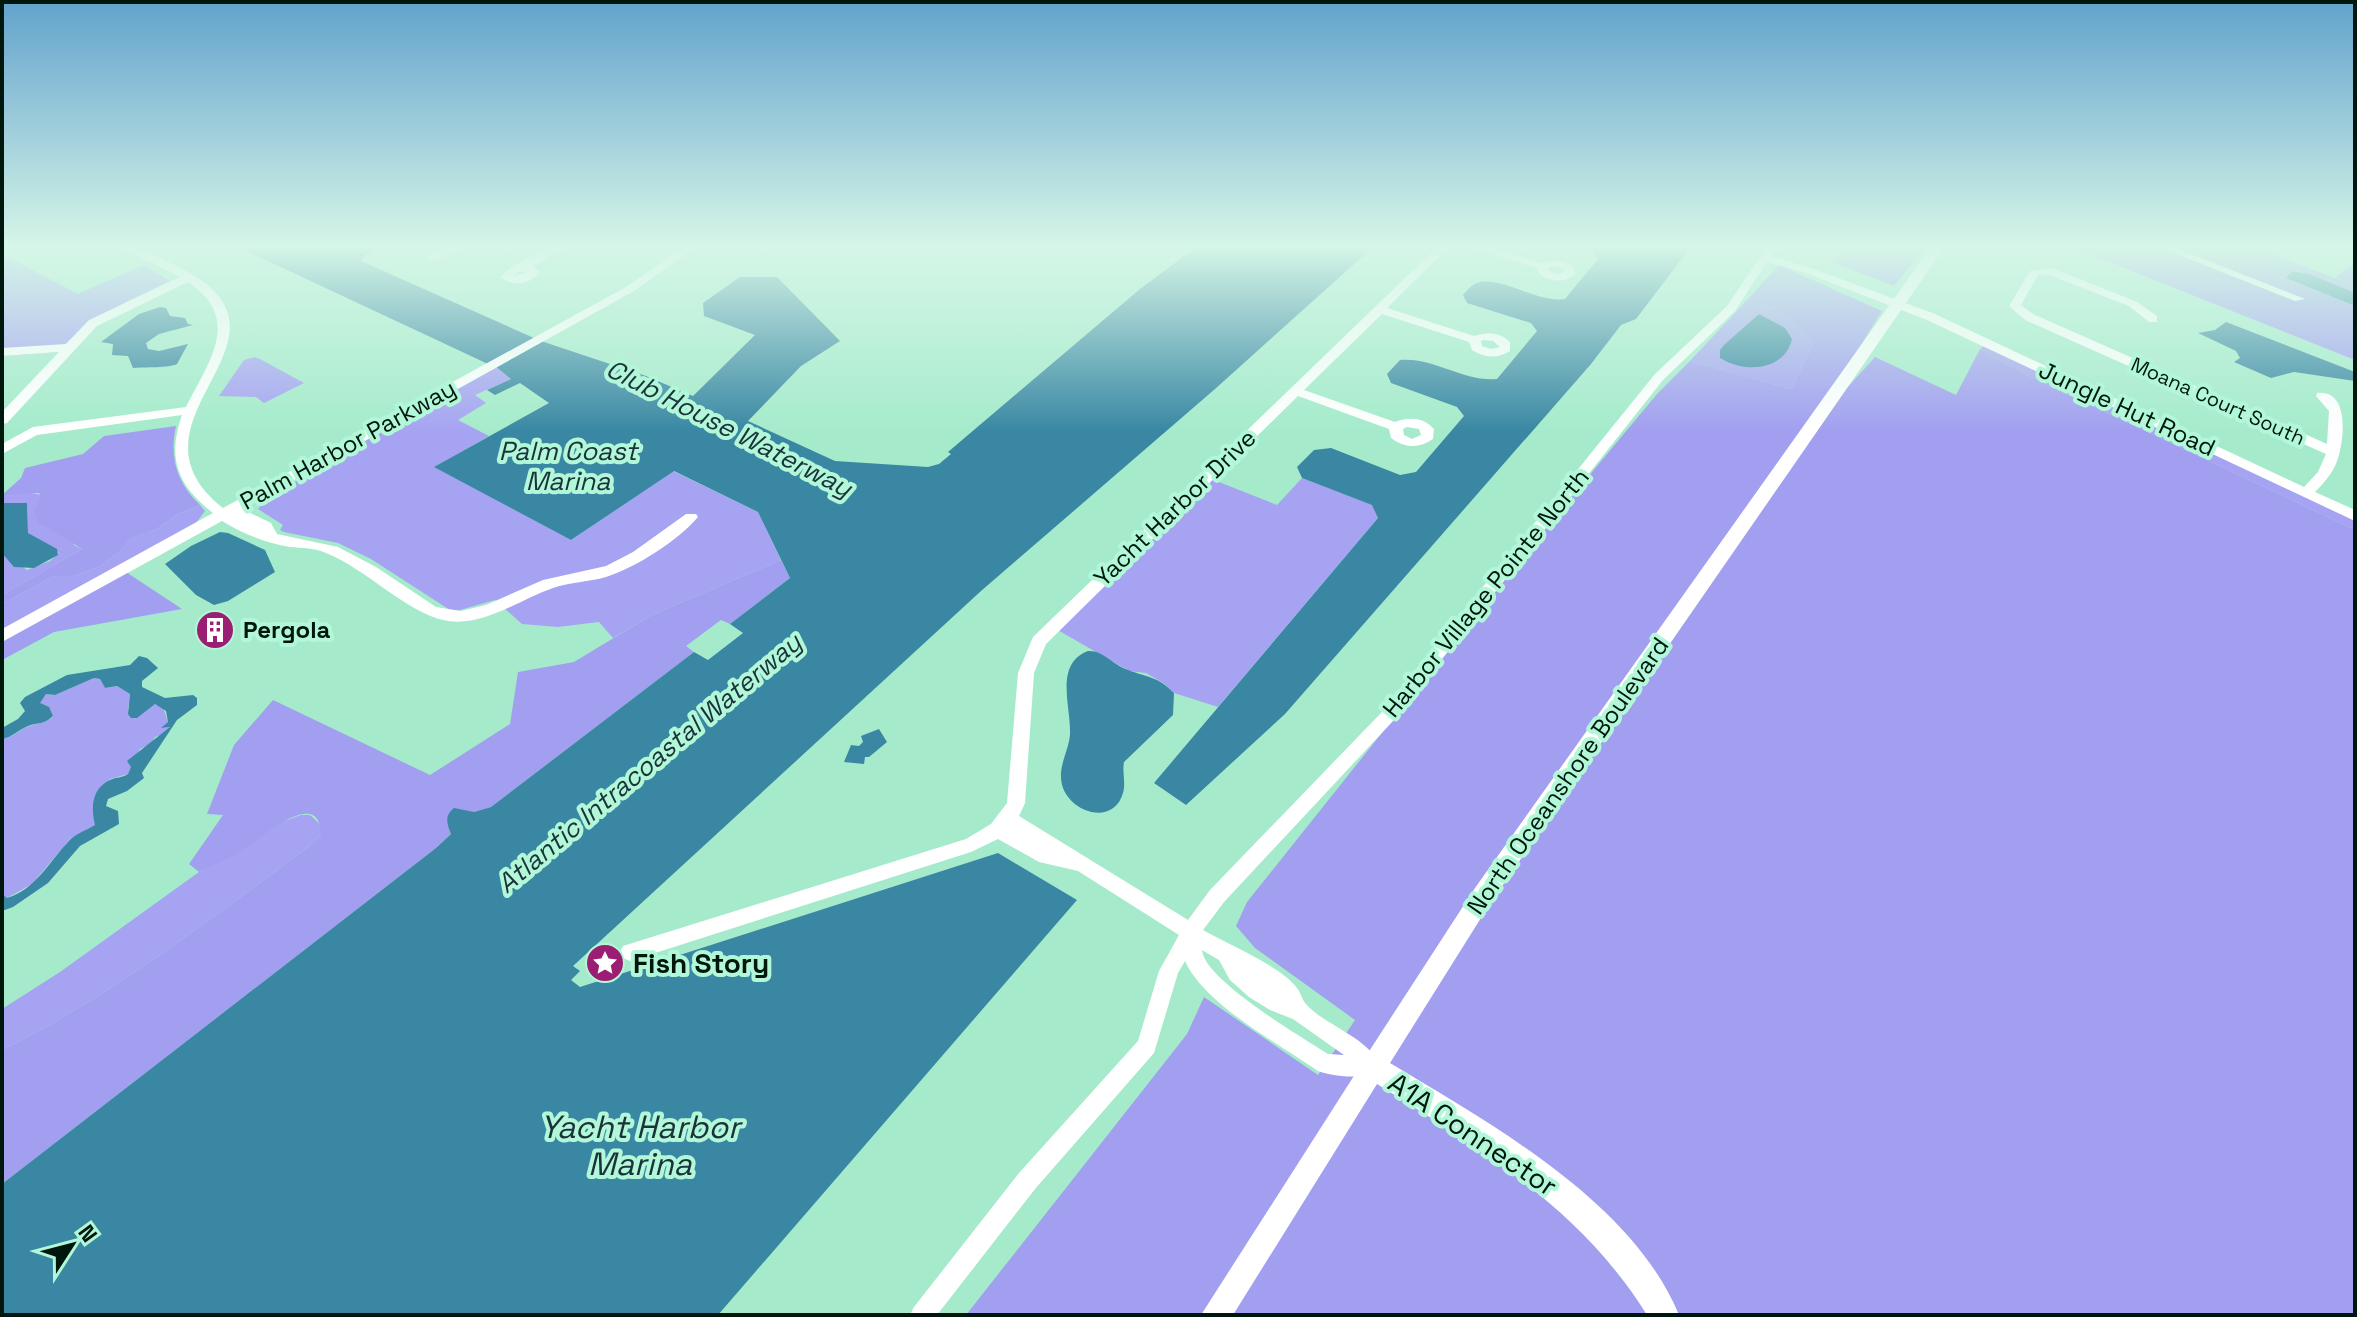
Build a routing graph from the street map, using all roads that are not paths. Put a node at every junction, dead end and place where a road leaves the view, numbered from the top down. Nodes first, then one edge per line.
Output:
1 (119, 309) edge
2 (220, 309) edge
3 (592, 309) edge
4 (1379, 309) edge
5 (1380, 309) edge
6 (1729, 309) edge
7 (1894, 309) edge
8 (1910, 309) edge
9 (2017, 309) edge
10 (2140, 309) edge
11 (2153, 319) dead end
12 (1475, 340) dead end
13 (68, 348) junction
14 (2, 352) edge
15 (1296, 391) junction
16 (2322, 396) dead end
17 (187, 416) junction
18 (2, 420) edge
19 (1396, 427) dead end
20 (2, 450) edge
21 (2333, 452) junction
22 (2306, 493) junction
23 (224, 514) junction
24 (2355, 516) edge
25 (691, 517) dead end
26 (2, 636) edge
27 (1002, 824) junction
28 (1192, 930) junction
29 (630, 952) dead end
30 (1226, 954) junction
31 (1246, 981) junction
32 (1230, 1000) junction
33 (1291, 1009) junction
34 (1269, 1027) junction
35 (1371, 1066) junction
36 (922, 1315) edge
37 (1216, 1315) edge
38 (1664, 1315) edge

1 - 13 street
2 - 17 street
3 - 23 street, Palm Harbor Parkway
4 - 15 street, Yacht Harbor Drive
5 - 12 street
6 - 28 street, Harbor Village Pointe North
7 - 35 main road, North Oceanshore Boulevard
8 - 22 street, Jungle Hut Road
9 - 21 street, Moana Court South
10 - 11 street, Moana Court South
13 - 14 street
13 - 18 street
15 - 19 street
15 - 27 street, Yacht Harbor Drive
16 - 21 street
17 - 20 street
17 - 23 street
21 - 22 street
22 - 24 street, Jungle Hut Road
23 - 25 street
23 - 26 street, Palm Harbor Parkway
27 - 28 street
27 - 29 street
28 - 30 street
28 - 32 street
28 - 36 street, Harbor Village Pointe North
30 - 31 street
30 - 33 street
31 - 32 street
31 - 33 street
32 - 34 street
33 - 34 street
33 - 35 street
34 - 35 street
35 - 37 main road, North Oceanshore Boulevard
35 - 38 main road, A1A Connector

